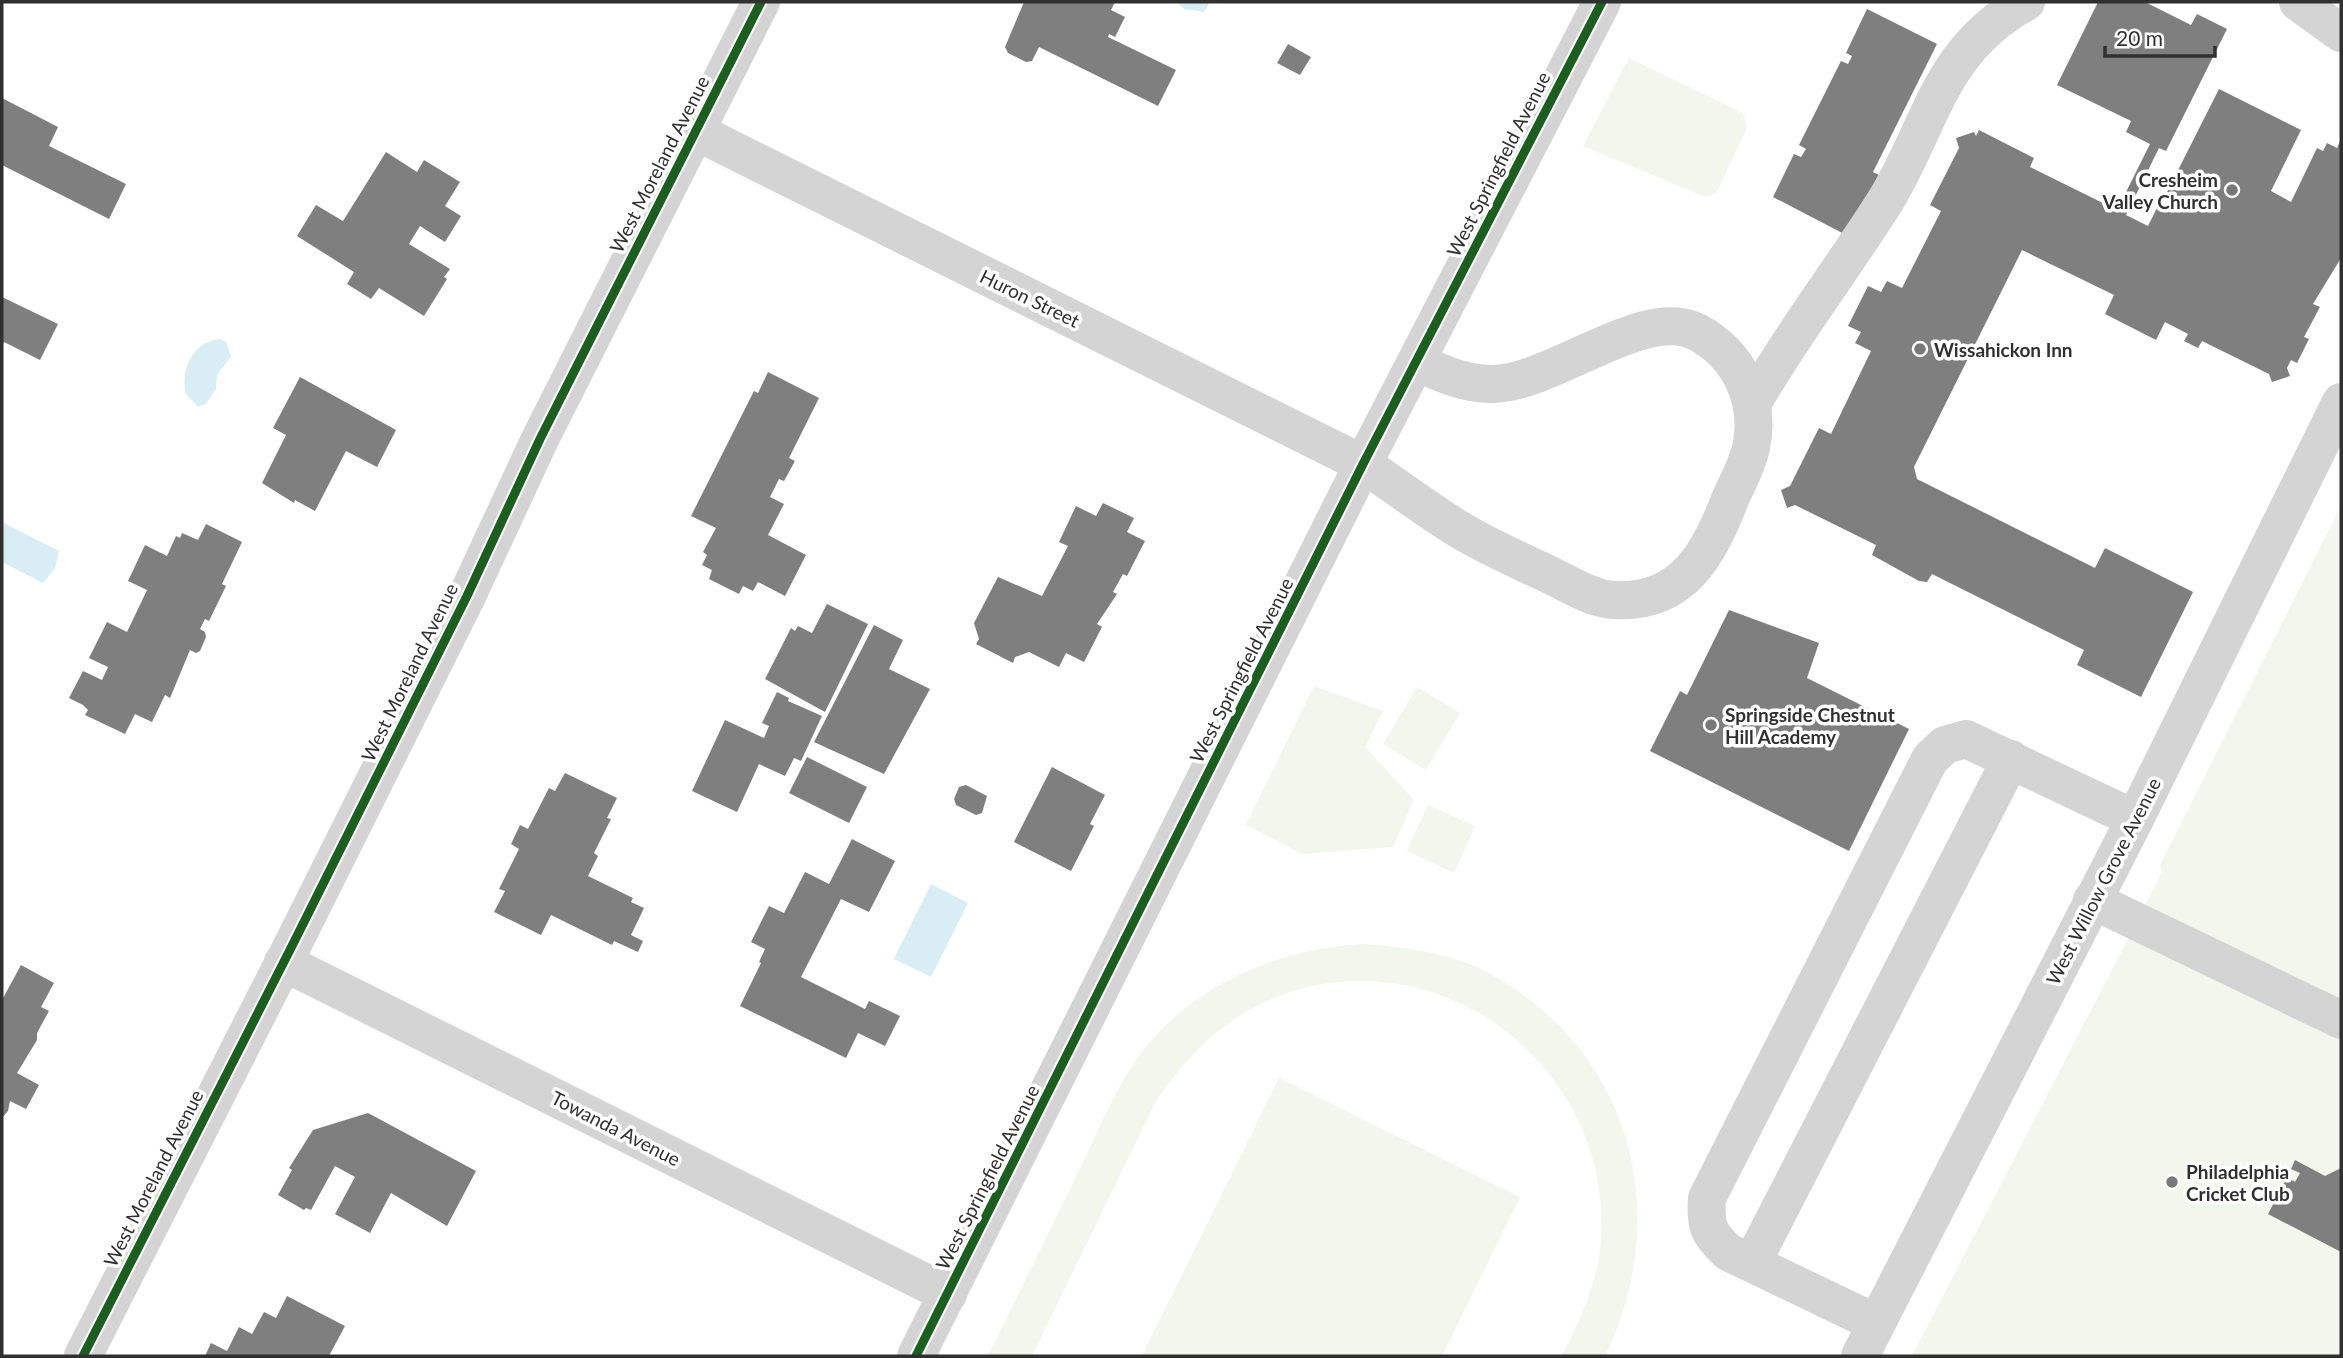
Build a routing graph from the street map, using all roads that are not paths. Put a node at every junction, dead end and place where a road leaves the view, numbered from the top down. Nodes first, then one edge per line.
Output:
1 (761, 2) edge
2 (1602, 2) edge
3 (2026, 2) edge
4 (2298, 2) edge
5 (2341, 33) edge
6 (697, 132) junction
7 (1416, 362) junction
8 (2341, 402) edge
9 (1752, 404) junction
10 (1363, 464) junction
11 (2011, 759) junction
12 (2135, 819) junction
13 (2092, 900) junction
14 (284, 962) junction
15 (2341, 1020) edge
16 (1752, 1264) junction
17 (948, 1294) junction
18 (1868, 1340) edge
19 (83, 1356) edge
20 (916, 1356) edge

1 - 6 street, West Moreland Avenue
2 - 7 street, West Springfield Avenue
3 - 9 street
4 - 5 street
6 - 10 street, Huron Street
6 - 14 street, West Moreland Avenue
7 - 9 street
7 - 10 street, West Springfield Avenue
8 - 12 street, West Willow Grove Avenue
9 - 10 street, Huron Street
10 - 17 street, West Springfield Avenue
11 - 12 street
11 - 16 street
11 - 16 street
12 - 13 street, West Willow Grove Avenue
13 - 15 street
13 - 18 street, West Willow Grove Avenue
14 - 17 street, Towanda Avenue
14 - 19 street, West Moreland Avenue
16 - 18 street
17 - 20 street, West Springfield Avenue

